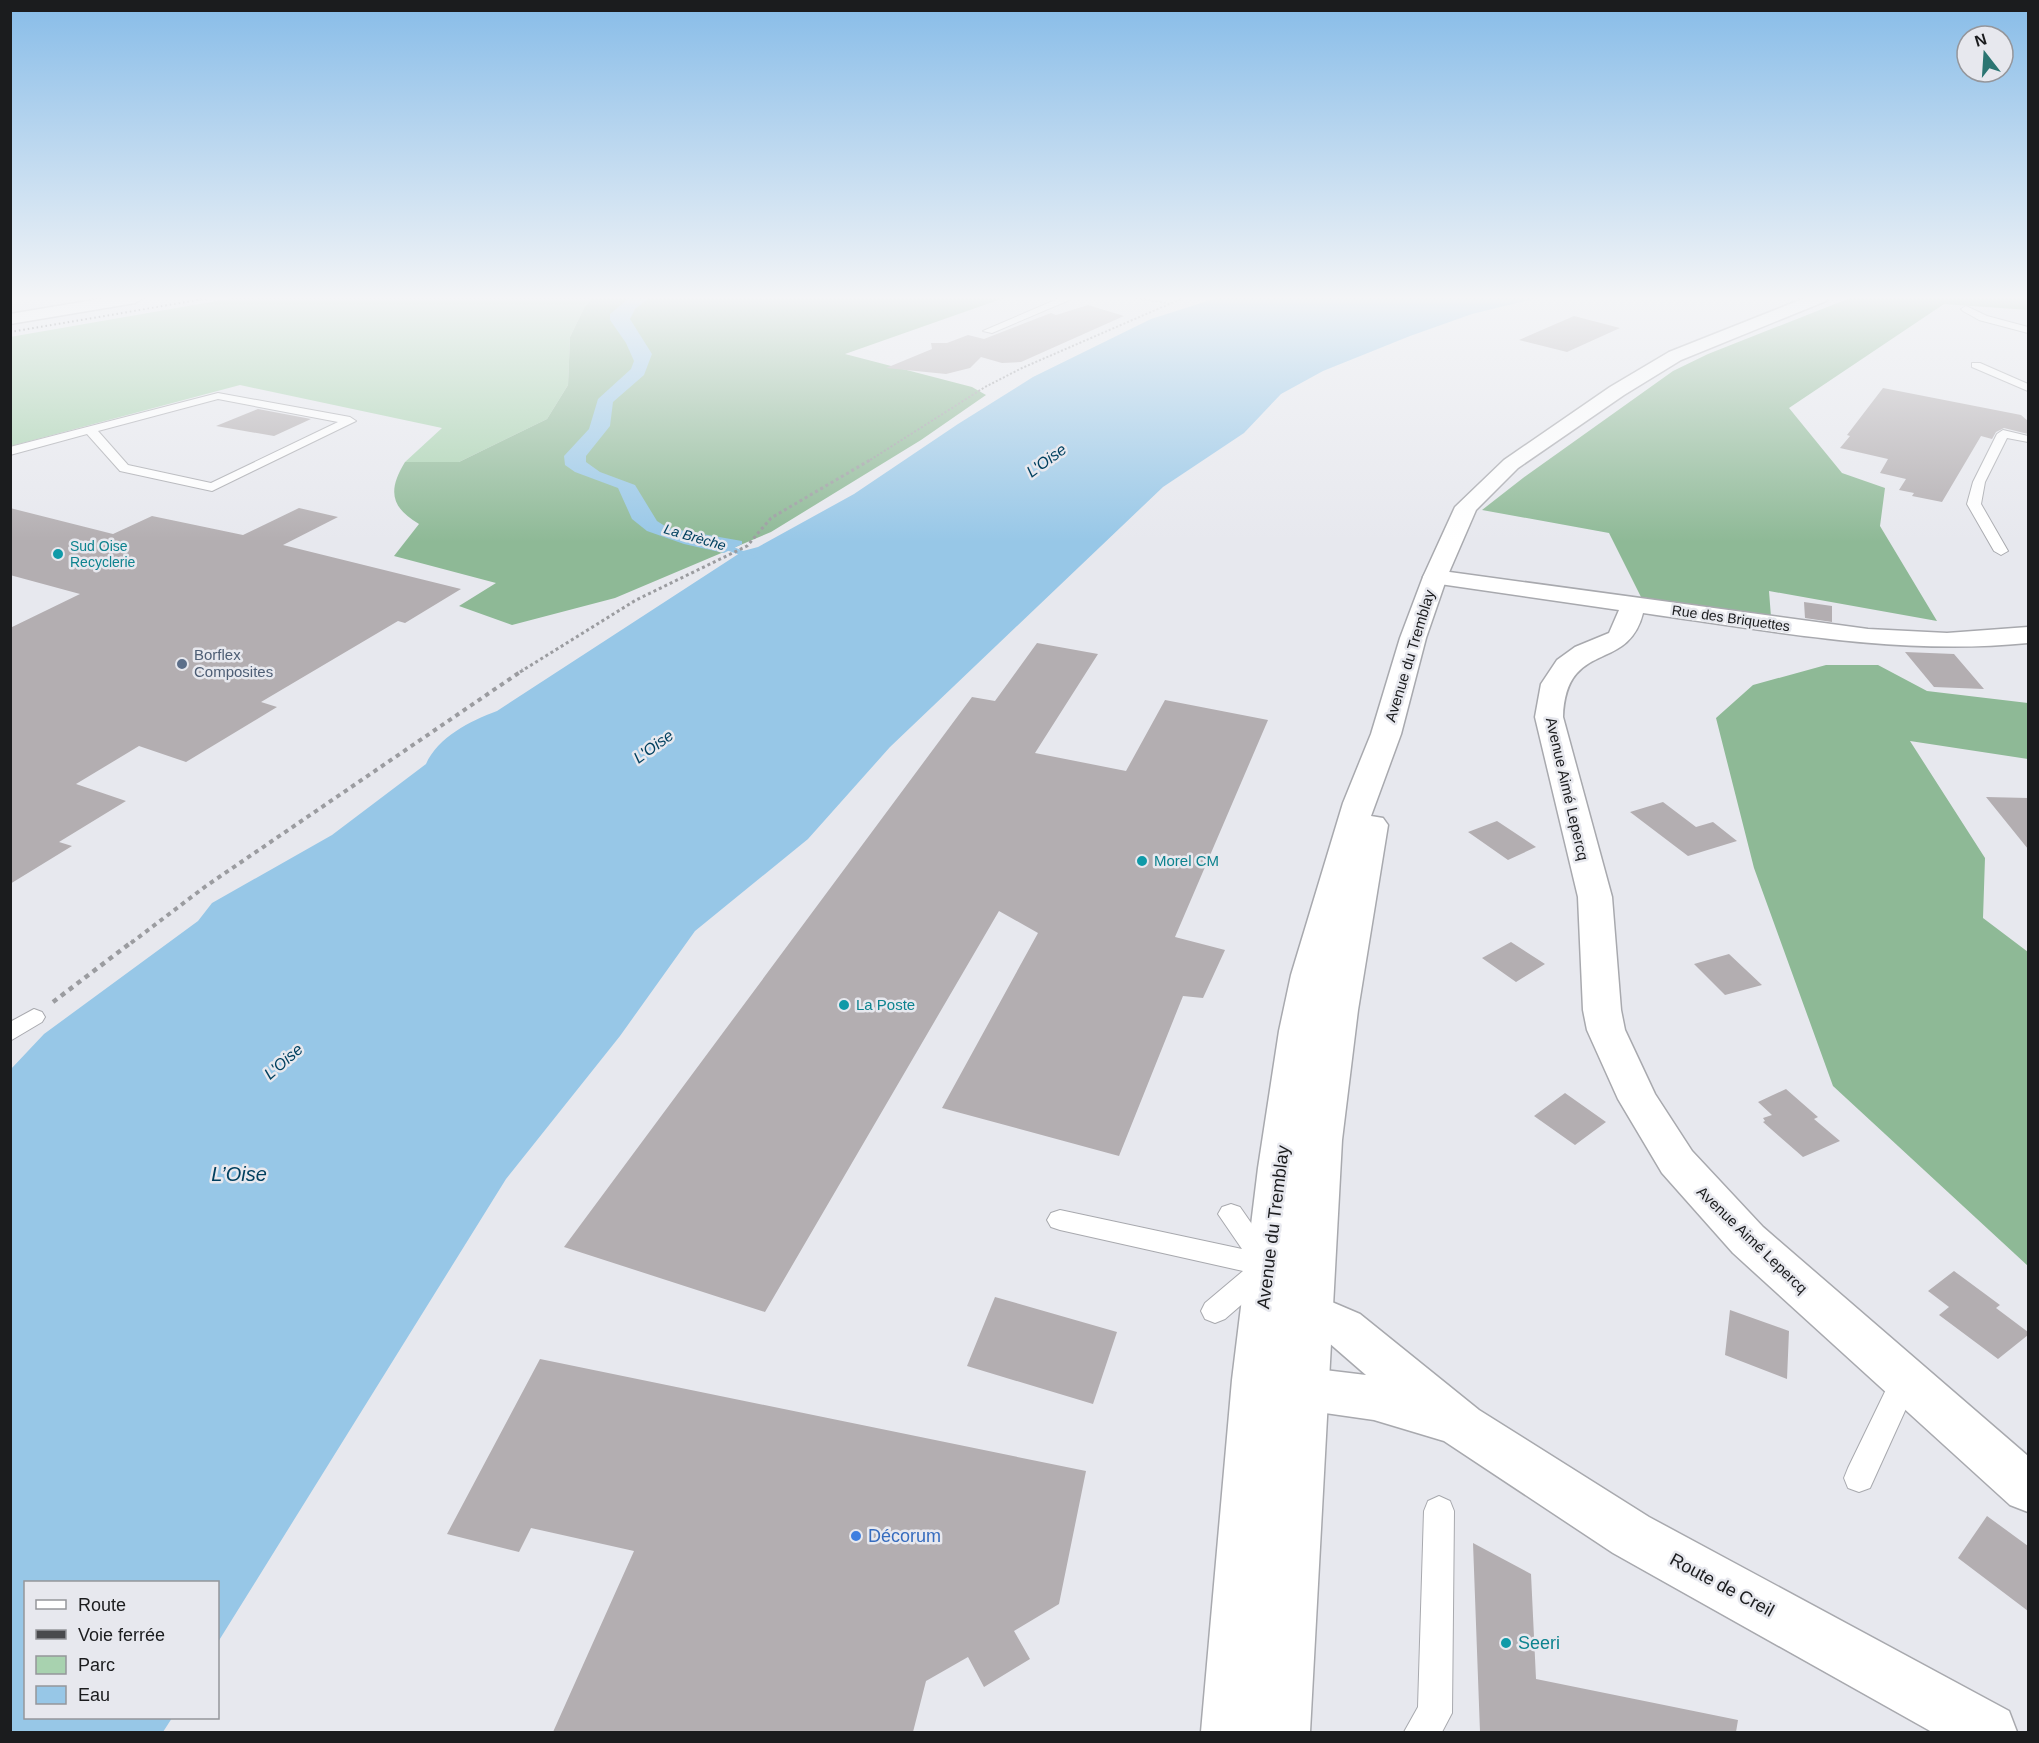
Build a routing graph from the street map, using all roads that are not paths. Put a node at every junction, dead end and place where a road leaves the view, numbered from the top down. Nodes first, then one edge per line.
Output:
1 (1636, 379) edge
2 (2008, 379) edge
3 (2028, 388) edge
4 (90, 430) junction
5 (2028, 439) edge
6 (10, 451) edge
7 (2001, 551) dead end
8 (1435, 577) junction
9 (1634, 604) junction
10 (2028, 635) edge
11 (1386, 734) junction
12 (34, 1017) road end
13 (10, 1033) edge
14 (1231, 1214) dead end
15 (1060, 1220) dead end
16 (1266, 1280) junction
17 (1215, 1311) dead end
18 (1324, 1318) junction
19 (1905, 1380) junction
20 (1304, 1389) junction
21 (1462, 1426) junction
22 (1859, 1478) dead end
23 (2028, 1488) edge
24 (1439, 1511) dead end
25 (1287, 1731) edge
26 (1230, 1732) edge
27 (1421, 1732) edge
28 (1988, 1732) edge

1 - 8 main road, Avenue du Tremblay
2 - 3 lane
4 - 4 lane
4 - 6 lane
5 - 7 lane
8 - 9 main road, Rue des Briquettes
8 - 11 main road, Avenue du Tremblay
9 - 10 main road, Rue des Briquettes
9 - 19 main road, Avenue Aimé Lepercq
11 - 16 main road, Avenue du Tremblay
11 - 18 main road, Avenue du Tremblay
12 - 13 lane
14 - 16 lane
15 - 16 lane
16 - 17 lane
16 - 18 main road, Route de Creil
16 - 20 main road, Avenue du Tremblay
18 - 20 main road, Avenue du Tremblay
18 - 21 main road, Route de Creil
19 - 22 lane
19 - 23 main road, Avenue Aimé Lepercq
20 - 21 main road, Route de Creil
20 - 25 main road, Avenue du Tremblay
20 - 26 main road, Avenue du Tremblay
21 - 28 main road, Route de Creil
24 - 27 lane

